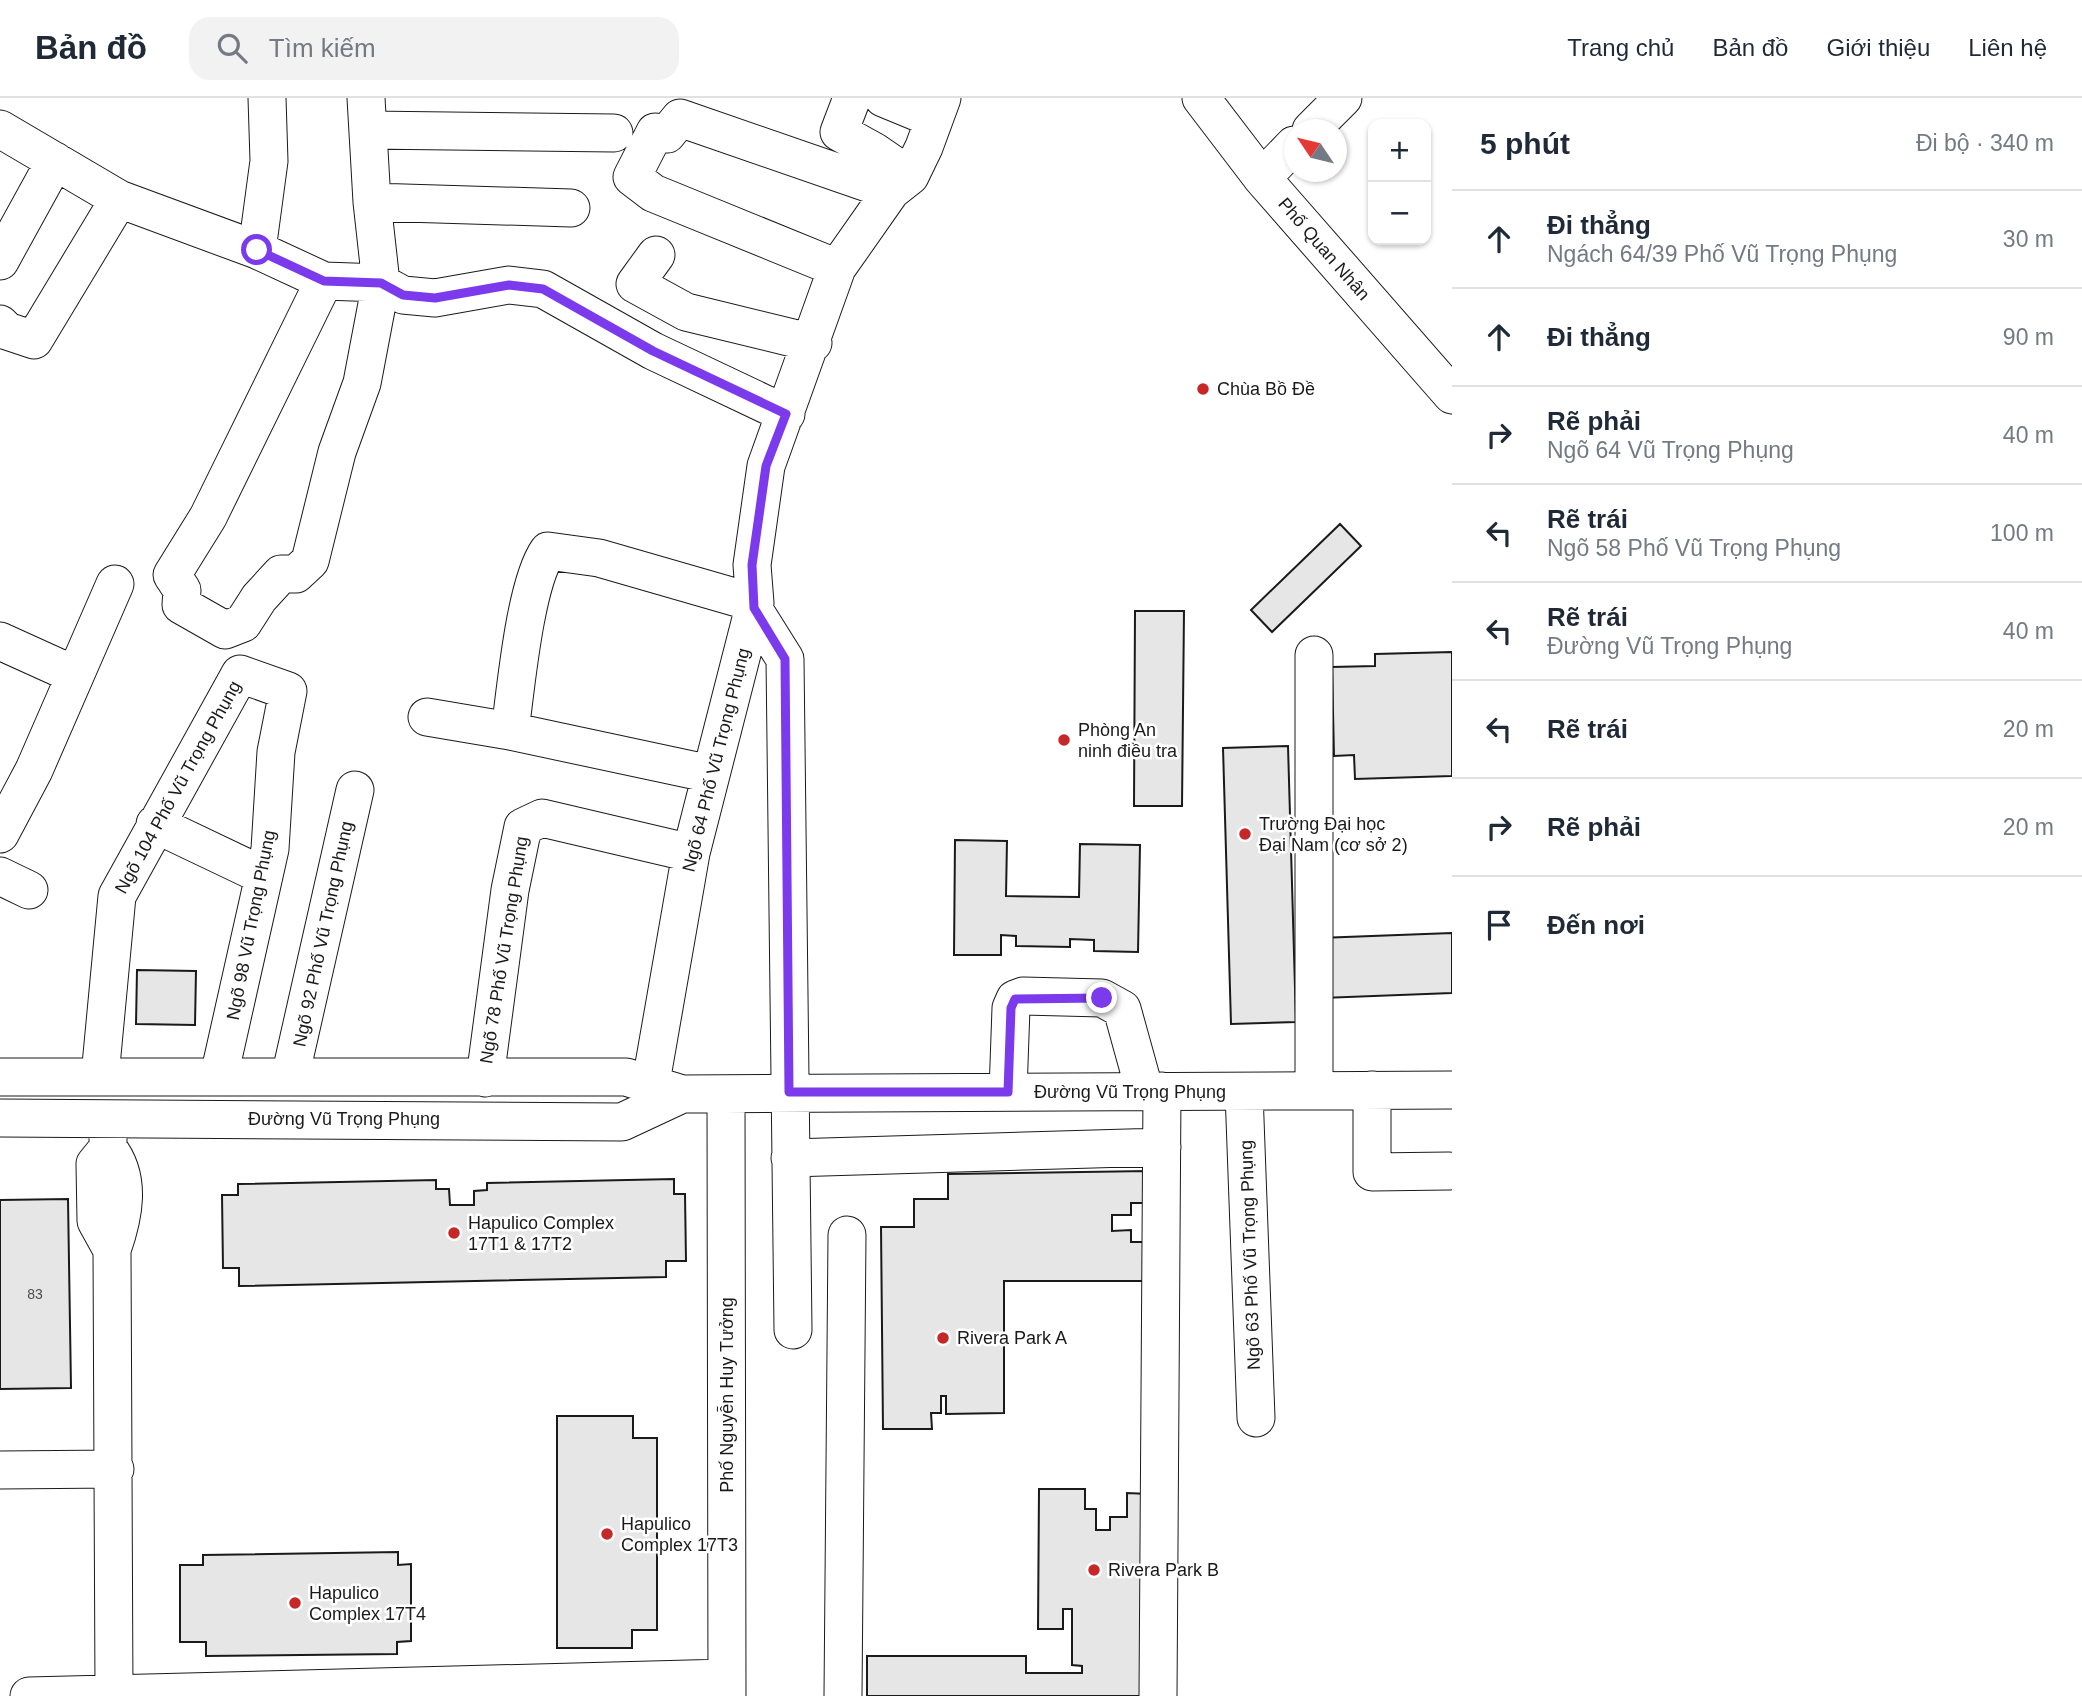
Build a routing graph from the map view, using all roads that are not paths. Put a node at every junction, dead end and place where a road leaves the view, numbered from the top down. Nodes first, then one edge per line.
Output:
1 (267, 98) edge
2 (852, 98) edge
3 (883, 98) edge
4 (1201, 98) edge
5 (1343, 98) edge
6 (938, 109) edge
7 (367, 114) edge
8 (1322, 119) edge
9 (0, 129) edge
10 (614, 133) dead end
11 (1284, 155) edge
12 (55, 161) junction
13 (1262, 178) junction
14 (900, 183) junction
15 (119, 199) junction
16 (372, 202) junction
17 (571, 208) dead end
18 (257, 250) junction
19 (656, 255) dead end
20 (0, 261) edge
21 (837, 268) junction
22 (324, 281) junction
23 (381, 283) junction
24 (0, 324) edge
25 (813, 343) junction
26 (1452, 395) edge
27 (786, 414) junction
28 (115, 583) dead end
29 (754, 605) junction
30 (0, 640) edge
31 (1314, 655) dead end
32 (75, 675) junction
33 (288, 691) joint
34 (427, 717) dead end
35 (510, 731) junction
36 (711, 775) junction
37 (355, 790) dead end
38 (155, 824) junction
39 (0, 834) edge
40 (691, 853) junction
41 (264, 876) junction
42 (100, 1076) junction
43 (219, 1076) junction
44 (0, 1077) edge
45 (290, 1077) junction
46 (485, 1078) junction
47 (667, 1088) junction
48 (1372, 1090) junction
49 (1452, 1090) edge
50 (1244, 1091) junction
51 (1314, 1091) junction
52 (789, 1092) junction
53 (1008, 1092) junction
54 (1153, 1092) junction
55 (726, 1094) junction
56 (0, 1118) edge
57 (108, 1133) junction
58 (1162, 1147) junction
59 (790, 1158) junction
60 (1448, 1171) dead end
61 (847, 1235) dead end
62 (793, 1330) dead end
63 (1256, 1418) dead end
64 (115, 1469) junction
65 (0, 1470) edge
66 (727, 1687) edge
67 (114, 1693) junction
68 (151, 1694) edge
69 (29, 1696) edge
70 (843, 1696) edge
71 (1158, 1696) edge

1 - 18 street
2 - 14 street
3 - 6 street
4 - 13 street, Phố Quan Nhân
5 - 8 street
6 - 14 street
7 - 10 street
7 - 16 street
9 - 12 street
11 - 13 street
12 - 15 street
12 - 20 street
13 - 26 street, Phố Quan Nhân
14 - 21 street
14 - 21 street
15 - 18 street
15 - 24 street
16 - 17 street
16 - 23 street
18 - 22 street
19 - 25 street
21 - 25 street
22 - 23 street
22 - 23 street
23 - 27 street
25 - 27 street
27 - 29 street
28 - 32 street
29 - 35 street
29 - 36 street, Ngõ 64 Phố Vũ Trọng Phụng
29 - 52 street
30 - 32 street
31 - 51 street
32 - 39 street
33 - 38 street, Ngõ 104 Phố Vũ Trọng Phụng
33 - 41 street, Ngõ 98 Vũ Trọng Phụng
34 - 35 street
35 - 36 street
36 - 40 street, Ngõ 64 Phố Vũ Trọng Phụng
37 - 45 street, Ngõ 92 Phố Vũ Trọng Phụng
38 - 41 street
38 - 42 street, Ngõ 104 Phố Vũ Trọng Phụng
40 - 46 street, Ngõ 78 Phố Vũ Trọng Phụng
40 - 47 street, Ngõ 64 Phố Vũ Trọng Phụng
41 - 43 street, Ngõ 98 Vũ Trọng Phụng
42 - 43 street, Đường Vũ Trọng Phụng
42 - 44 street, Đường Vũ Trọng Phụng
43 - 45 street, Đường Vũ Trọng Phụng
45 - 46 street, Đường Vũ Trọng Phụng
46 - 47 street, Đường Vũ Trọng Phụng
47 - 55 street, Đường Vũ Trọng Phụng
47 - 57 street, Đường Vũ Trọng Phụng
48 - 49 street, Đường Vũ Trọng Phụng
48 - 51 street, Đường Vũ Trọng Phụng
48 - 60 street
50 - 51 street, Đường Vũ Trọng Phụng
50 - 54 street, Đường Vũ Trọng Phụng
50 - 63 street, Ngõ 63 Phố Vũ Trọng Phụng
52 - 53 street, Đường Vũ Trọng Phụng
52 - 55 street, Đường Vũ Trọng Phụng
52 - 59 street
53 - 54 street, Đường Vũ Trọng Phụng
53 - 54 street
54 - 58 street
55 - 66 street, Phố Nguyễn Huy Tưởng
56 - 57 street, Đường Vũ Trọng Phụng
57 - 64 street
58 - 59 street
58 - 71 street
59 - 62 street
61 - 70 street
64 - 65 street
64 - 67 street
66 - 68 street
67 - 68 street
67 - 69 street

